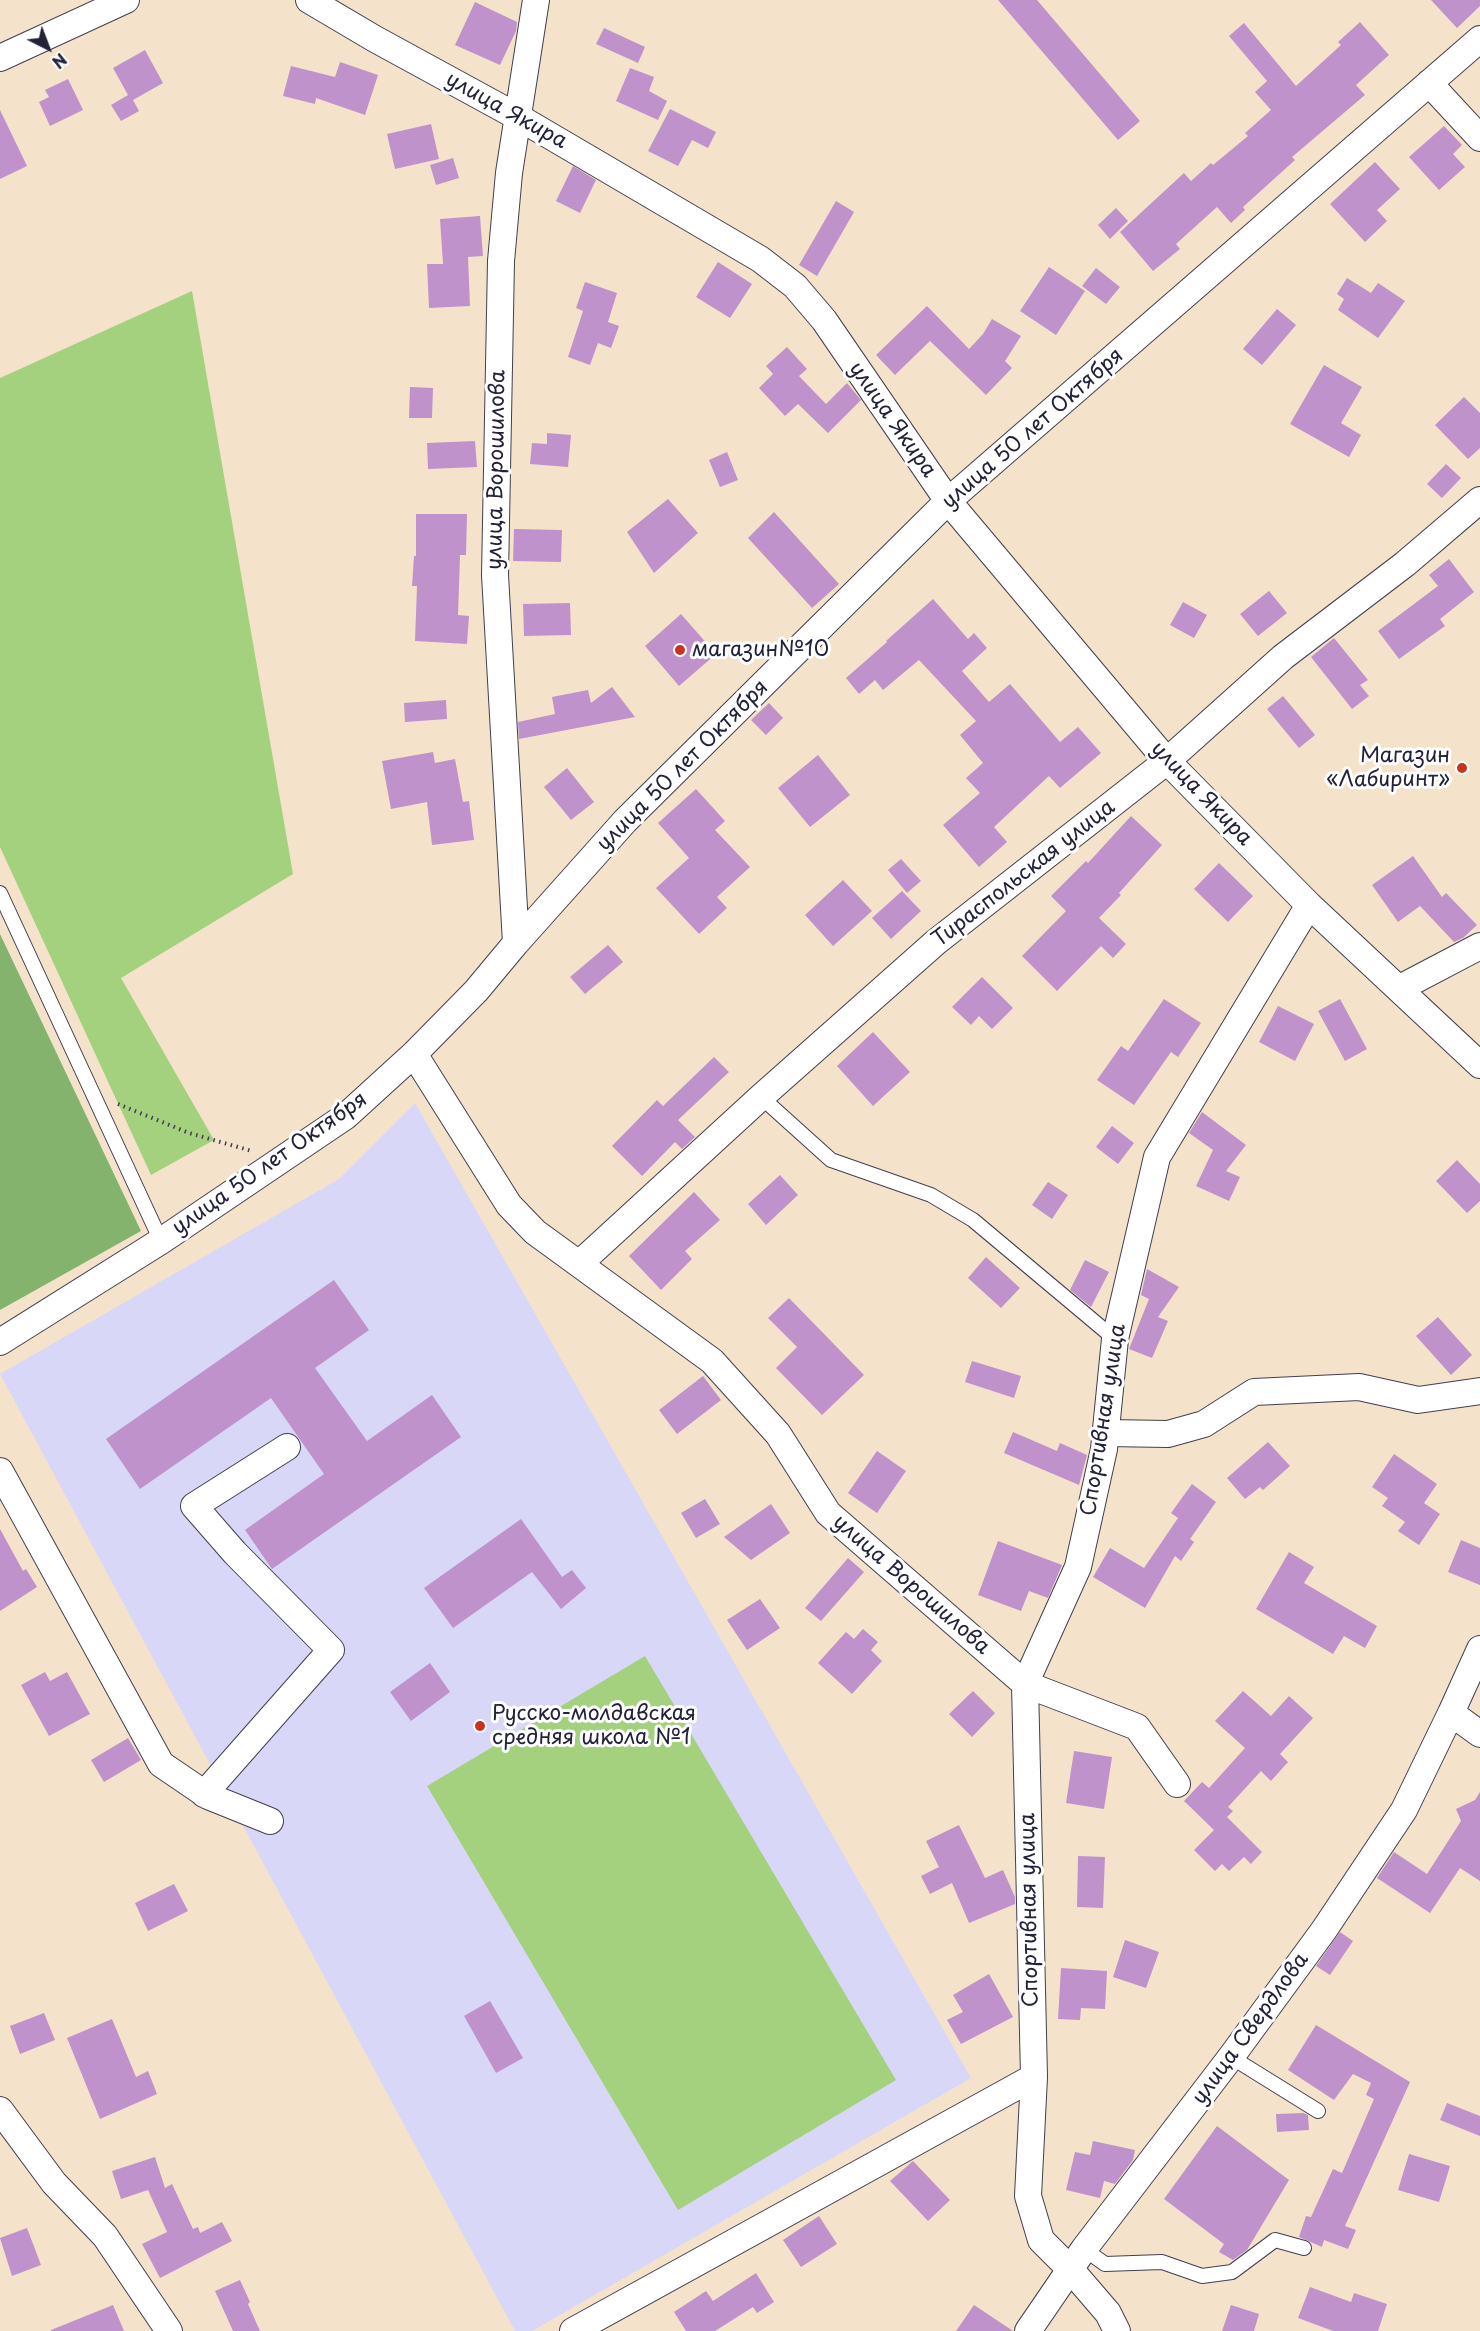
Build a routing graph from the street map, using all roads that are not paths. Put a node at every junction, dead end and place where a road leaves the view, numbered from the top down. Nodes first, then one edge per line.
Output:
1 (126, 0) edge
2 (309, 0) edge
3 (536, 0) edge
4 (1480, 39) edge
5 (0, 58) edge
6 (1429, 83) junction
7 (518, 117) junction
8 (1480, 138) edge
9 (1480, 500) edge
10 (948, 501) junction
11 (1167, 761) junction
12 (0, 893) edge
13 (1309, 905) junction
14 (516, 943) junction
15 (1480, 946) edge
16 (1400, 988) junction
17 (414, 1054) junction
18 (1480, 1065) edge
19 (761, 1097) junction
20 (161, 1241) junction
21 (580, 1263) junction
22 (1115, 1339) junction
23 (0, 1342) edge
24 (1480, 1391) edge
25 (1106, 1433) junction
26 (287, 1447) dead end
27 (0, 1471) edge
28 (1480, 1649) edge
29 (1025, 1684) junction
30 (1452, 1713) junction
31 (1480, 1734) edge
32 (1178, 1784) dead end
33 (204, 1794) junction
34 (270, 1821) dead end
35 (1232, 2057) junction
36 (1034, 2077) junction
37 (0, 2110) edge
38 (1318, 2111) dead end
39 (1304, 2248) dead end
40 (1078, 2260) junction
41 (169, 2331) edge
42 (573, 2331) edge
43 (1029, 2331) edge
44 (1117, 2331) edge

1 - 5 street
2 - 7 street, улица Якира
3 - 7 street, улица Ворошилова
4 - 6 street, улица 50 лет Октября
6 - 8 street
6 - 10 street, улица 50 лет Октября
7 - 10 street, улица Якира
7 - 14 street, улица Ворошилова
9 - 11 street, Тираспольская улица
10 - 11 street, улица Якира
10 - 14 street, улица 50 лет Октября
11 - 13 street, улица Якира
11 - 19 street, Тираспольская улица
12 - 20 lane
13 - 16 street, улица Якира
13 - 22 street, Спортивная улица
14 - 17 street, улица 50 лет Октября
15 - 16 street
16 - 18 street, улица Якира
17 - 20 street, улица 50 лет Октября
17 - 21 street, улица Ворошилова
19 - 21 street, Тираспольская улица
19 - 22 lane
20 - 23 street, улица 50 лет Октября
21 - 29 street, улица Ворошилова
22 - 25 street, Спортивная улица
24 - 25 street
25 - 29 street, Спортивная улица
26 - 33 street
27 - 33 street
28 - 30 street, улица Свердлова
29 - 32 street, улица Ворошилова
29 - 36 street, Спортивная улица
30 - 31 street
30 - 35 street, улица Свердлова
33 - 34 street
35 - 38 lane
35 - 40 street, улица Свердлова
36 - 40 street, Спортивная улица
36 - 42 street
37 - 41 street
39 - 40 lane
40 - 43 street, улица Свердлова
40 - 44 street, Спортивная улица

